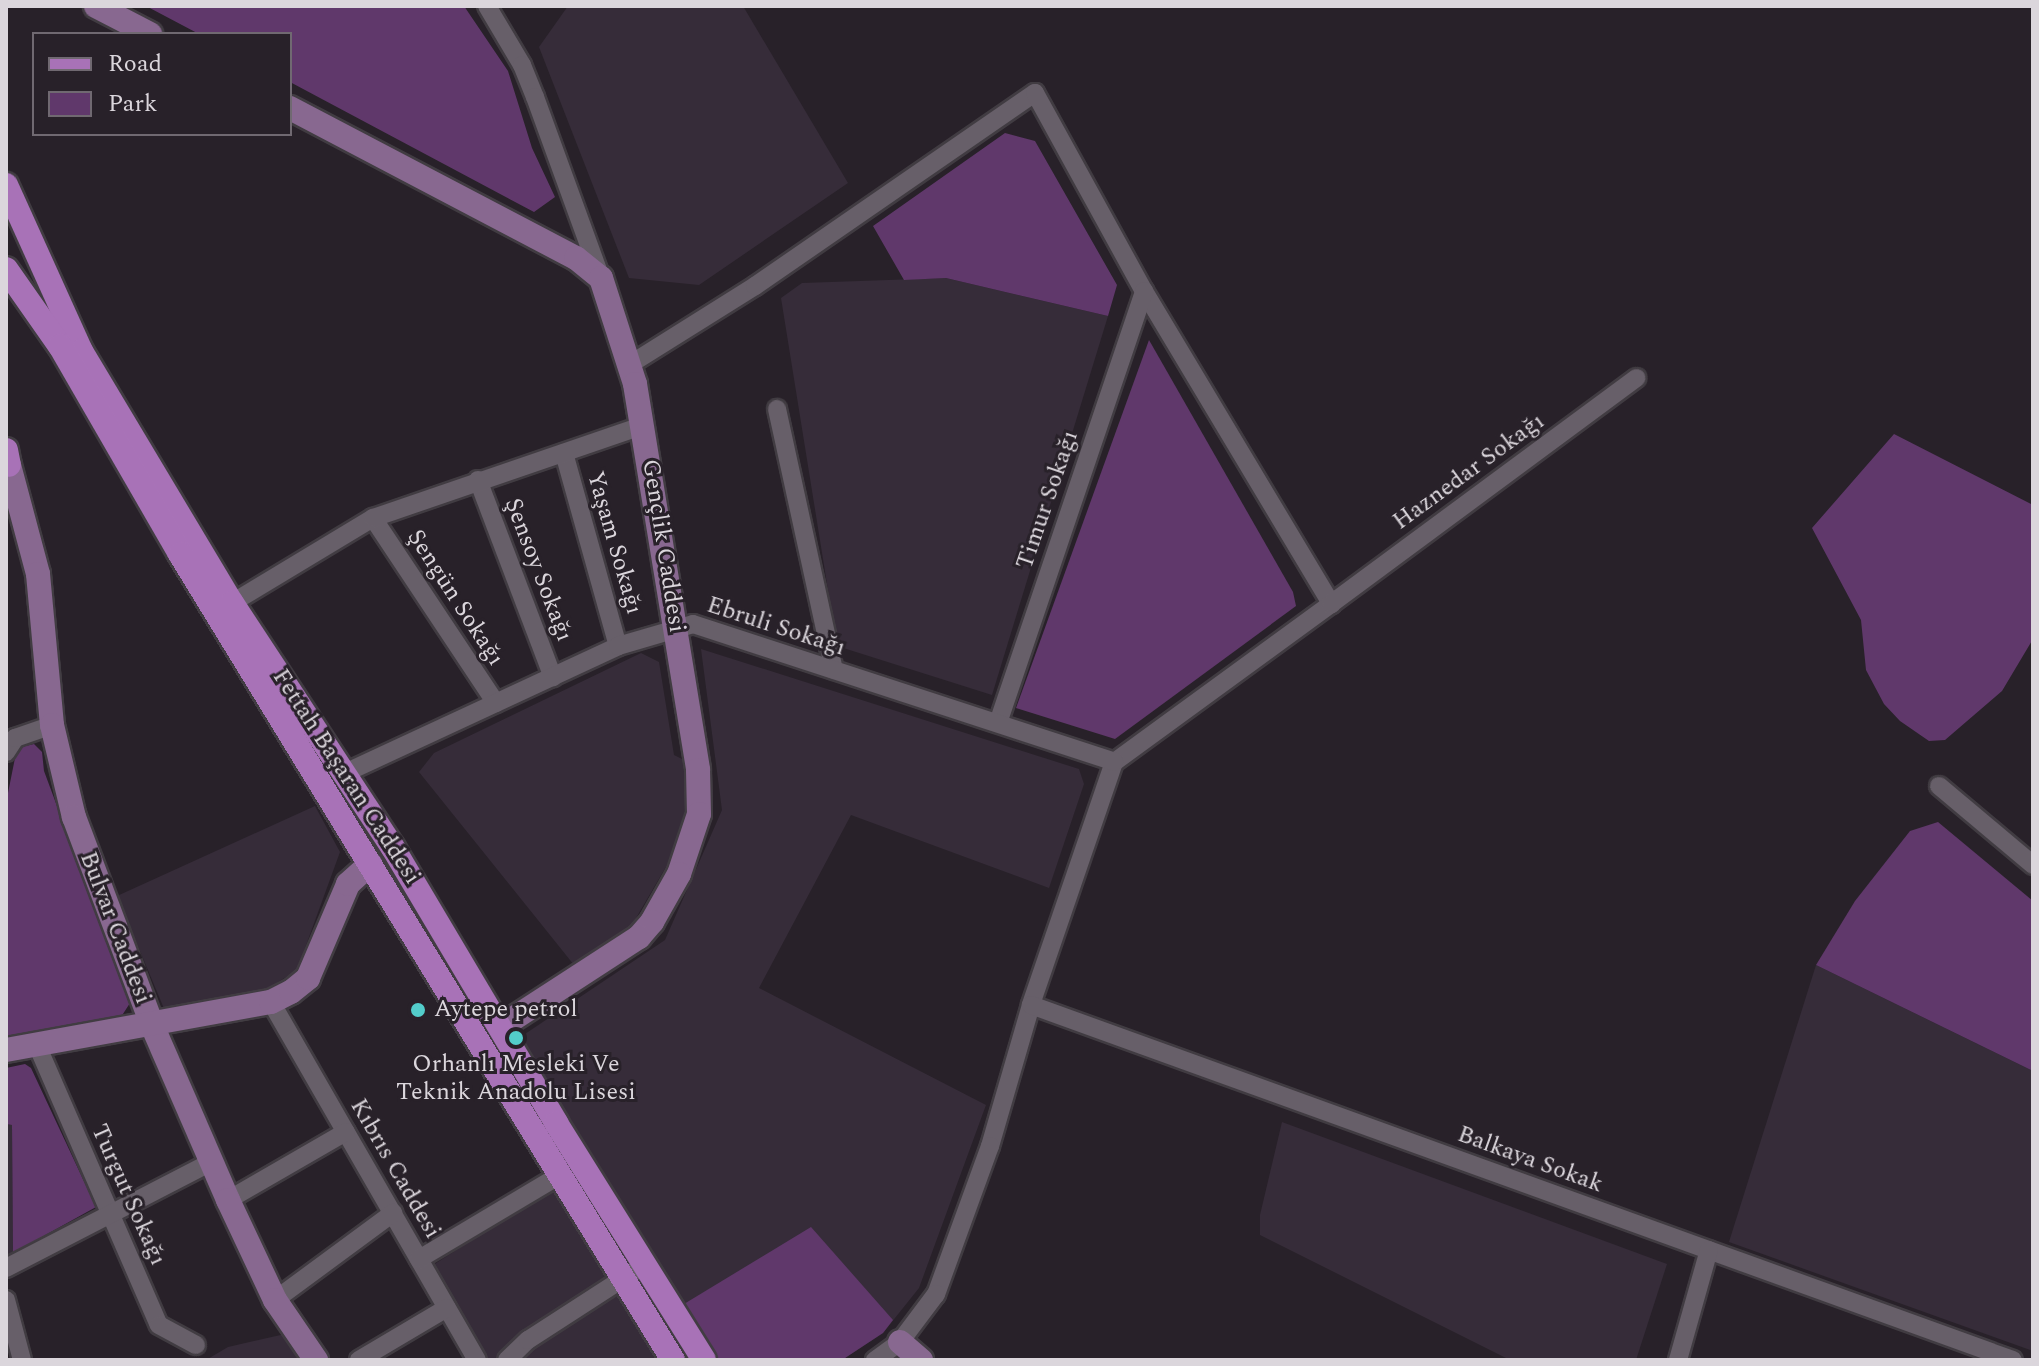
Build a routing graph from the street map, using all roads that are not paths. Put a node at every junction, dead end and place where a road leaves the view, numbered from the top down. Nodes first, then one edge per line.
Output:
1 (96, 6) edge
2 (487, 6) edge
3 (146, 32) edge
4 (292, 109) edge
5 (6, 185) edge
6 (46, 274) junction
7 (601, 278) junction
8 (9, 279) edge
9 (1144, 291) junction
10 (629, 365) junction
11 (1636, 378) dead end
12 (777, 409) dead end
13 (642, 426) junction
14 (564, 453) junction
15 (7, 458) edge
16 (478, 480) junction
17 (373, 518) junction
18 (232, 603) junction
19 (1331, 604) junction
20 (676, 626) junction
21 (618, 646) junction
22 (834, 670) junction
23 (553, 677) junction
24 (496, 703) junction
25 (998, 723) junction
26 (52, 725) junction
27 (6, 752) edge
28 (1114, 762) junction
29 (345, 773) junction
30 (1939, 786) dead end
31 (370, 864) junction
32 (2033, 865) edge
33 (271, 1002) junction
34 (1031, 1005) junction
35 (152, 1025) junction
36 (502, 1026) junction
37 (37, 1045) junction
38 (6, 1050) edge
39 (346, 1132) junction
40 (211, 1162) junction
41 (558, 1176) junction
42 (228, 1200) junction
43 (393, 1213) junction
44 (111, 1215) junction
45 (1709, 1250) junction
46 (419, 1259) junction
47 (6, 1268) edge
48 (635, 1271) junction
49 (6, 1300) edge
50 (275, 1300) junction
51 (447, 1308) junction
52 (900, 1342) junction
53 (196, 1345) dead end
54 (22, 1360) edge
55 (316, 1360) edge
56 (359, 1360) edge
57 (477, 1360) edge
58 (507, 1360) edge
59 (673, 1360) edge
60 (704, 1360) edge
61 (875, 1360) edge
62 (921, 1360) edge
63 (1678, 1360) edge
64 (2013, 1360) edge

1 - 3 street
2 - 7 street, Gençlik Caddesi
4 - 7 street
5 - 6 main road, Fettah Başaran Caddesi
6 - 8 main road
6 - 18 main road, Fettah Başaran Caddesi
7 - 10 street, Gençlik Caddesi
8 - 31 main road, Fettah Başaran Caddesi
9 - 10 street
9 - 19 street
9 - 25 street, Timur Sokağı
10 - 13 street, Gençlik Caddesi
11 - 19 street, Haznedar Sokağı
12 - 22 street
13 - 14 street
13 - 20 street, Gençlik Caddesi
14 - 16 street
14 - 21 street, Yaşam Sokağı
15 - 26 street, Bulvar Caddesi
16 - 17 street
16 - 23 street, Şensoy Sokağı
17 - 18 street
17 - 24 street, Şengün Sokağı
18 - 29 main road, Fettah Başaran Caddesi
19 - 28 street, Haznedar Sokağı
20 - 21 street, Ebruli Sokağı
20 - 22 street, Ebruli Sokağı
20 - 36 street, Gençlik Caddesi
21 - 23 street, Ebruli Sokağı
22 - 25 street, Ebruli Sokağı
23 - 24 street, Ebruli Sokağı
24 - 29 street, Ebruli Sokağı
25 - 28 street, Ebruli Sokağı
26 - 27 street
26 - 35 street, Bulvar Caddesi
28 - 34 street
29 - 36 main road, Fettah Başaran Caddesi
30 - 32 street
31 - 33 street
31 - 41 main road, Fettah Başaran Caddesi
33 - 35 street
33 - 39 street, Kıbrıs Caddesi
34 - 45 street, Balkaya Sokak
34 - 52 street
35 - 37 street
35 - 40 street, Bulvar Caddesi
36 - 48 main road, Fettah Başaran Caddesi
37 - 38 street
37 - 44 street, Turgut Sokağı
39 - 42 street
39 - 43 street, Kıbrıs Caddesi
40 - 42 street, Bulvar Caddesi
40 - 44 street
41 - 46 street
41 - 48 main road, Fettah Başaran Caddesi
42 - 50 street, Bulvar Caddesi
43 - 46 street, Kıbrıs Caddesi
43 - 50 street
44 - 47 street
44 - 53 street, Turgut Sokağı
45 - 63 street
45 - 64 street, Balkaya Sokak
46 - 51 street, Kıbrıs Caddesi
48 - 58 street
48 - 59 main road, Fettah Başaran Caddesi
48 - 60 main road, Fettah Başaran Caddesi
49 - 54 street
50 - 55 street, Bulvar Caddesi
51 - 56 street
51 - 57 street, Kıbrıs Caddesi
52 - 61 street
52 - 62 street

